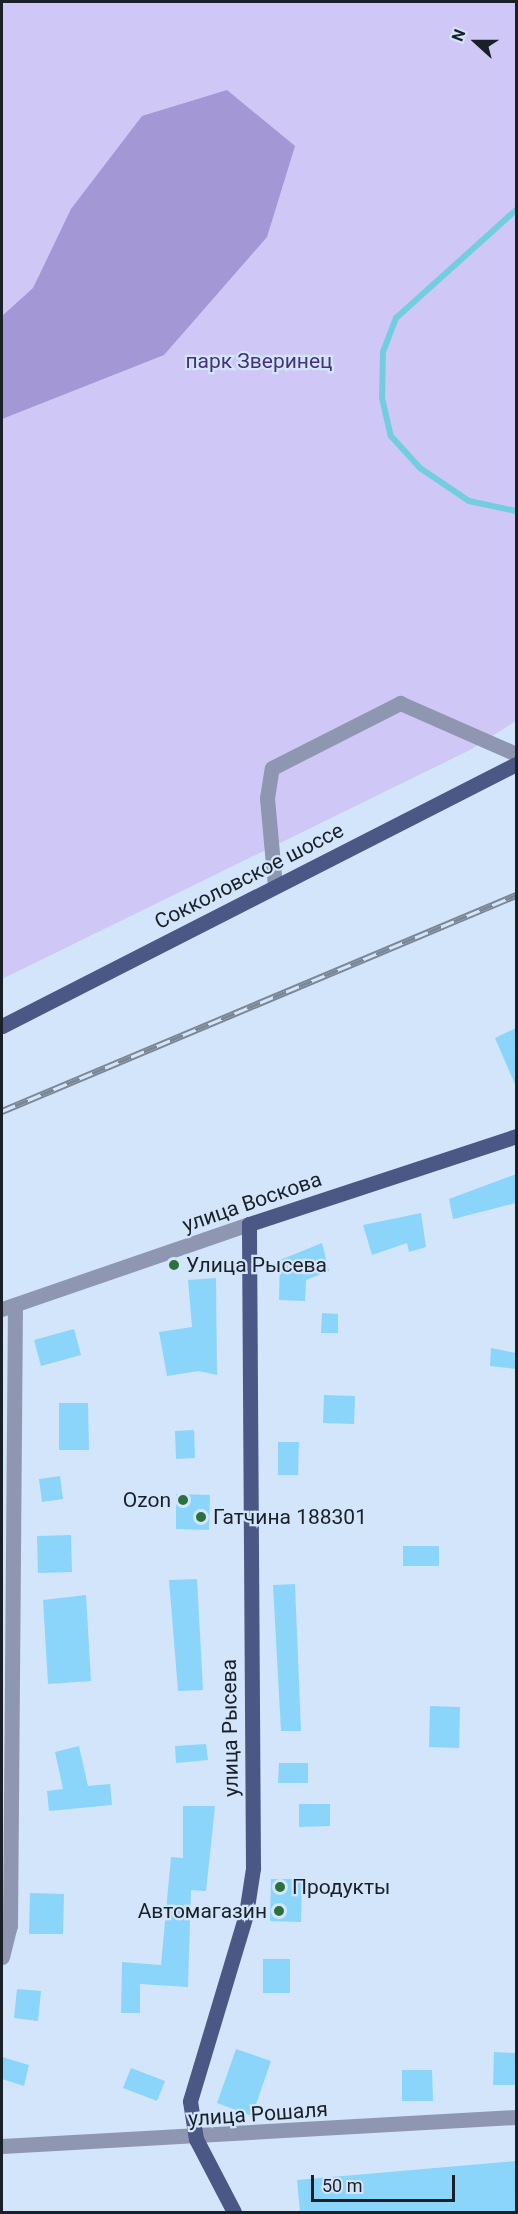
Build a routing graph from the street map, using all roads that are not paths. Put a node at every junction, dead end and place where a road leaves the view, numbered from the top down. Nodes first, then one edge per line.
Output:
1 (516, 754) edge
2 (516, 764) edge
3 (274, 886) junction
4 (2, 1026) edge
5 (516, 1136) edge
6 (249, 1224) junction
7 (8, 1307) edge
8 (2, 1957) edge
9 (516, 2118) edge
10 (196, 2139) junction
11 (2, 2146) edge
12 (234, 2212) edge

1 - 3 street
2 - 3 main road, Сокколовское шоссе
3 - 4 main road, Сокколовское шоссе
5 - 6 main road, улица Воскова
6 - 7 street, улица Воскова
6 - 10 main road, улица Рысева
7 - 8 street
9 - 10 street, улица Рошаля
10 - 11 street, улица Рошаля
10 - 12 main road, улица Рысева

